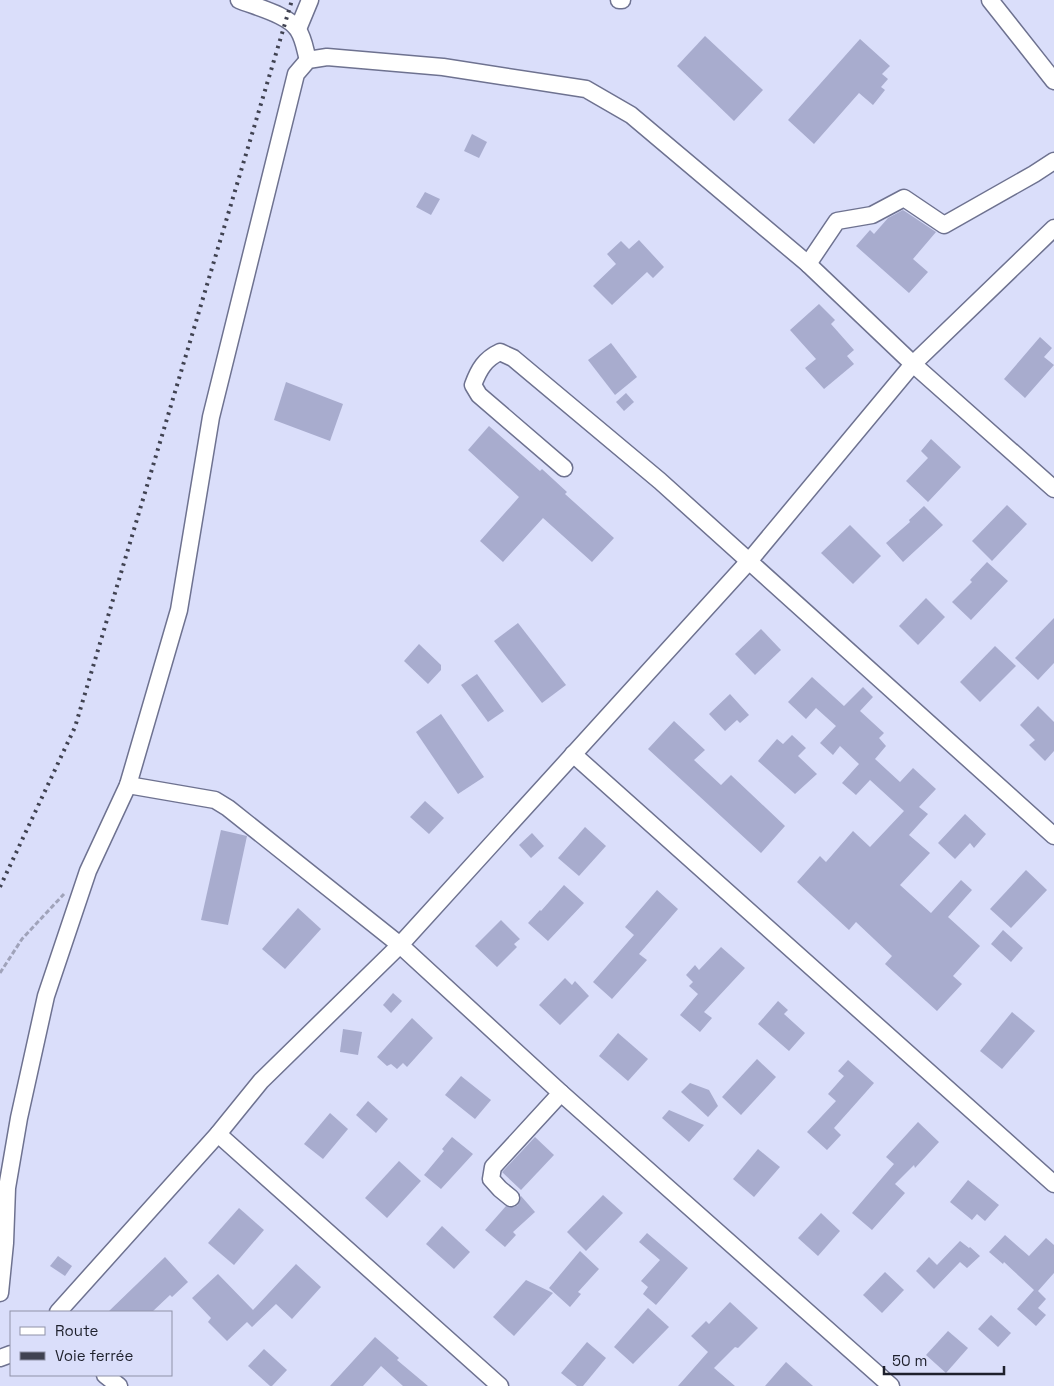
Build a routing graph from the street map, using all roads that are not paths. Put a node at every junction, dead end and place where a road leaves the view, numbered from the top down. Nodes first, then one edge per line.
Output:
1 (239, 0) edge
2 (310, 0) edge
3 (990, 0) edge
4 (298, 29) junction
5 (308, 60) junction
6 (1054, 81) edge
7 (1054, 161) edge
8 (1054, 228) edge
9 (808, 264) junction
10 (913, 364) junction
11 (564, 468) dead end
12 (1054, 490) edge
13 (750, 560) junction
14 (573, 754) junction
15 (128, 785) junction
16 (1054, 836) edge
17 (400, 946) junction
18 (561, 1093) junction
19 (218, 1134) junction
20 (1054, 1184) edge
21 (511, 1198) dead end
22 (0, 1293) edge
23 (59, 1311) edge
24 (105, 1376) edge
25 (119, 1386) edge
26 (500, 1386) edge
27 (891, 1386) edge

1 - 4 street
2 - 4 street
3 - 6 street
4 - 5 street
5 - 9 street
5 - 15 street
7 - 9 street
8 - 10 street
9 - 10 street
10 - 12 street
10 - 13 street
11 - 13 street
13 - 14 street
13 - 16 street
14 - 17 street
14 - 20 street
15 - 17 street
15 - 22 street
17 - 18 street
17 - 19 street
18 - 21 street
18 - 27 street
19 - 23 street
19 - 26 street
24 - 25 street

